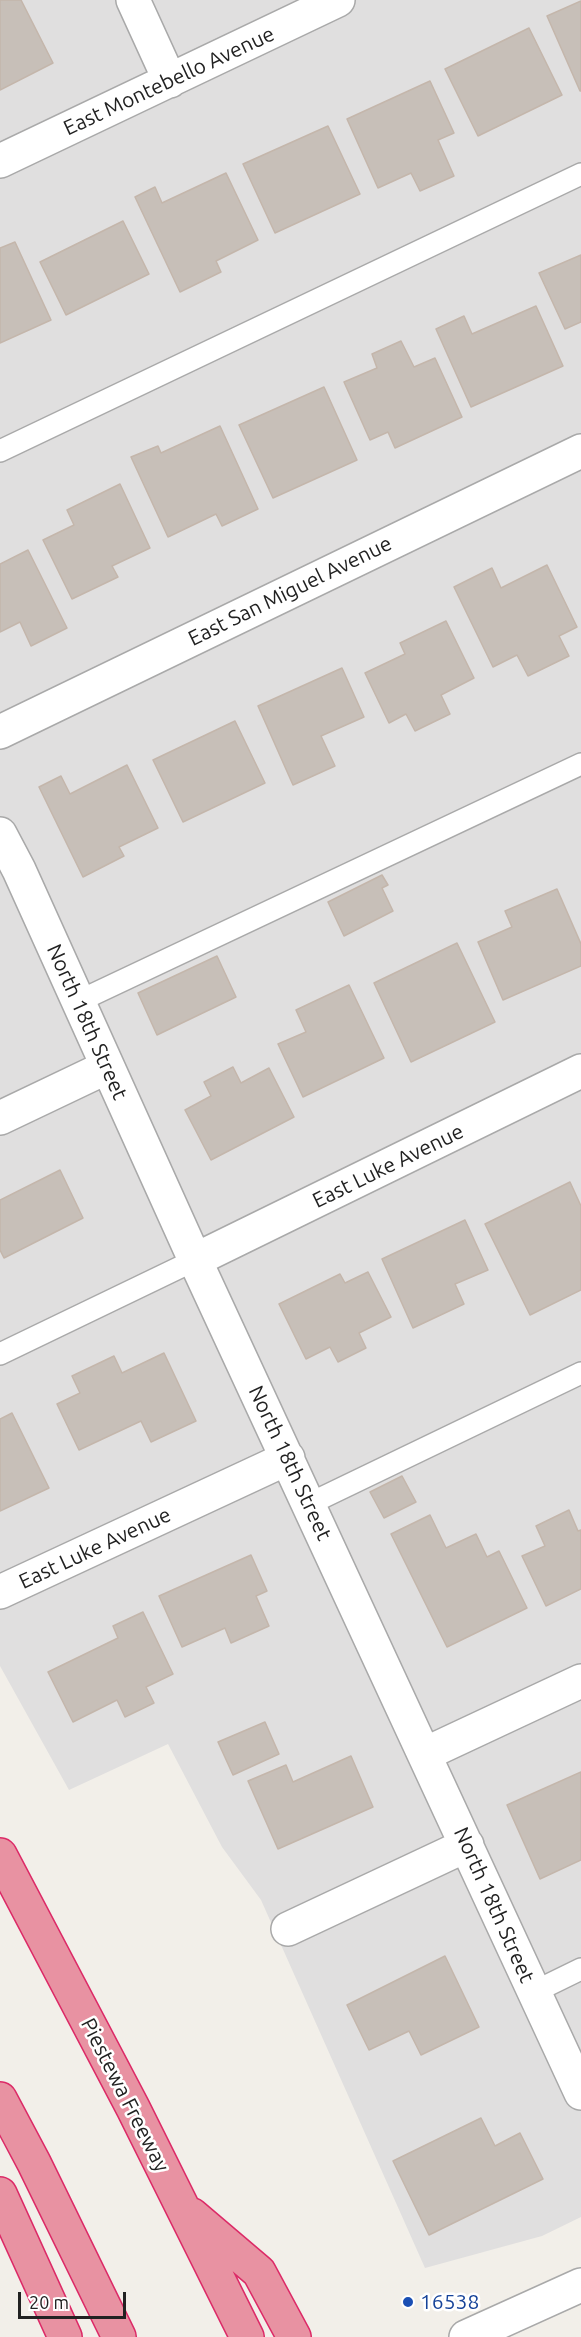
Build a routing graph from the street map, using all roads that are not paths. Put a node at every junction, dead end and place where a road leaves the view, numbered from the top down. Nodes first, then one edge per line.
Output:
1 (133, 0) edge
2 (338, 0) edge
3 (170, 81) junction
4 (0, 161) edge
5 (581, 174) edge
6 (0, 451) edge
7 (581, 451) edge
8 (0, 732) edge
9 (581, 765) edge
10 (0, 834) edge
11 (9, 875) edge
12 (77, 1002) junction
13 (107, 1067) junction
14 (581, 1071) edge
15 (0, 1118) edge
16 (195, 1260) junction
17 (0, 1354) edge
18 (581, 1373) edge
19 (288, 1458) junction
20 (309, 1504) junction
21 (0, 1592) edge
22 (581, 1681) edge
23 (425, 1754) junction
24 (467, 1845) junction
25 (0, 1855) edge
26 (288, 1929) dead end
27 (581, 1969) edge
28 (534, 1992) junction
29 (581, 2093) edge
30 (0, 2099) edge
31 (0, 2194) edge
32 (181, 2206) junction
33 (581, 2285) edge
34 (64, 2337) edge
35 (119, 2337) edge
36 (247, 2337) edge
37 (294, 2337) edge
38 (465, 2337) edge

1 - 3 street
2 - 3 street, East Montebello Avenue
3 - 4 street, East Montebello Avenue
5 - 6 lane
7 - 8 street, East San Miguel Avenue
9 - 12 lane
10 - 11 street, North 18th Street
11 - 12 street, North 18th Street
12 - 13 street, North 18th Street
13 - 15 street
13 - 16 street, North 18th Street
14 - 16 street, East Luke Avenue
16 - 17 lane
16 - 19 street, North 18th Street
18 - 20 lane
19 - 20 street, North 18th Street
19 - 21 street, East Luke Avenue
20 - 23 street, North 18th Street
22 - 23 street
23 - 24 street, North 18th Street
24 - 26 street
24 - 28 street, North 18th Street
25 - 32 highway, Piestewa Freeway
27 - 28 lane
28 - 29 street, North 18th Street
30 - 35 highway
31 - 34 highway
32 - 36 highway, Piestewa Freeway
32 - 37 highway
33 - 38 street

